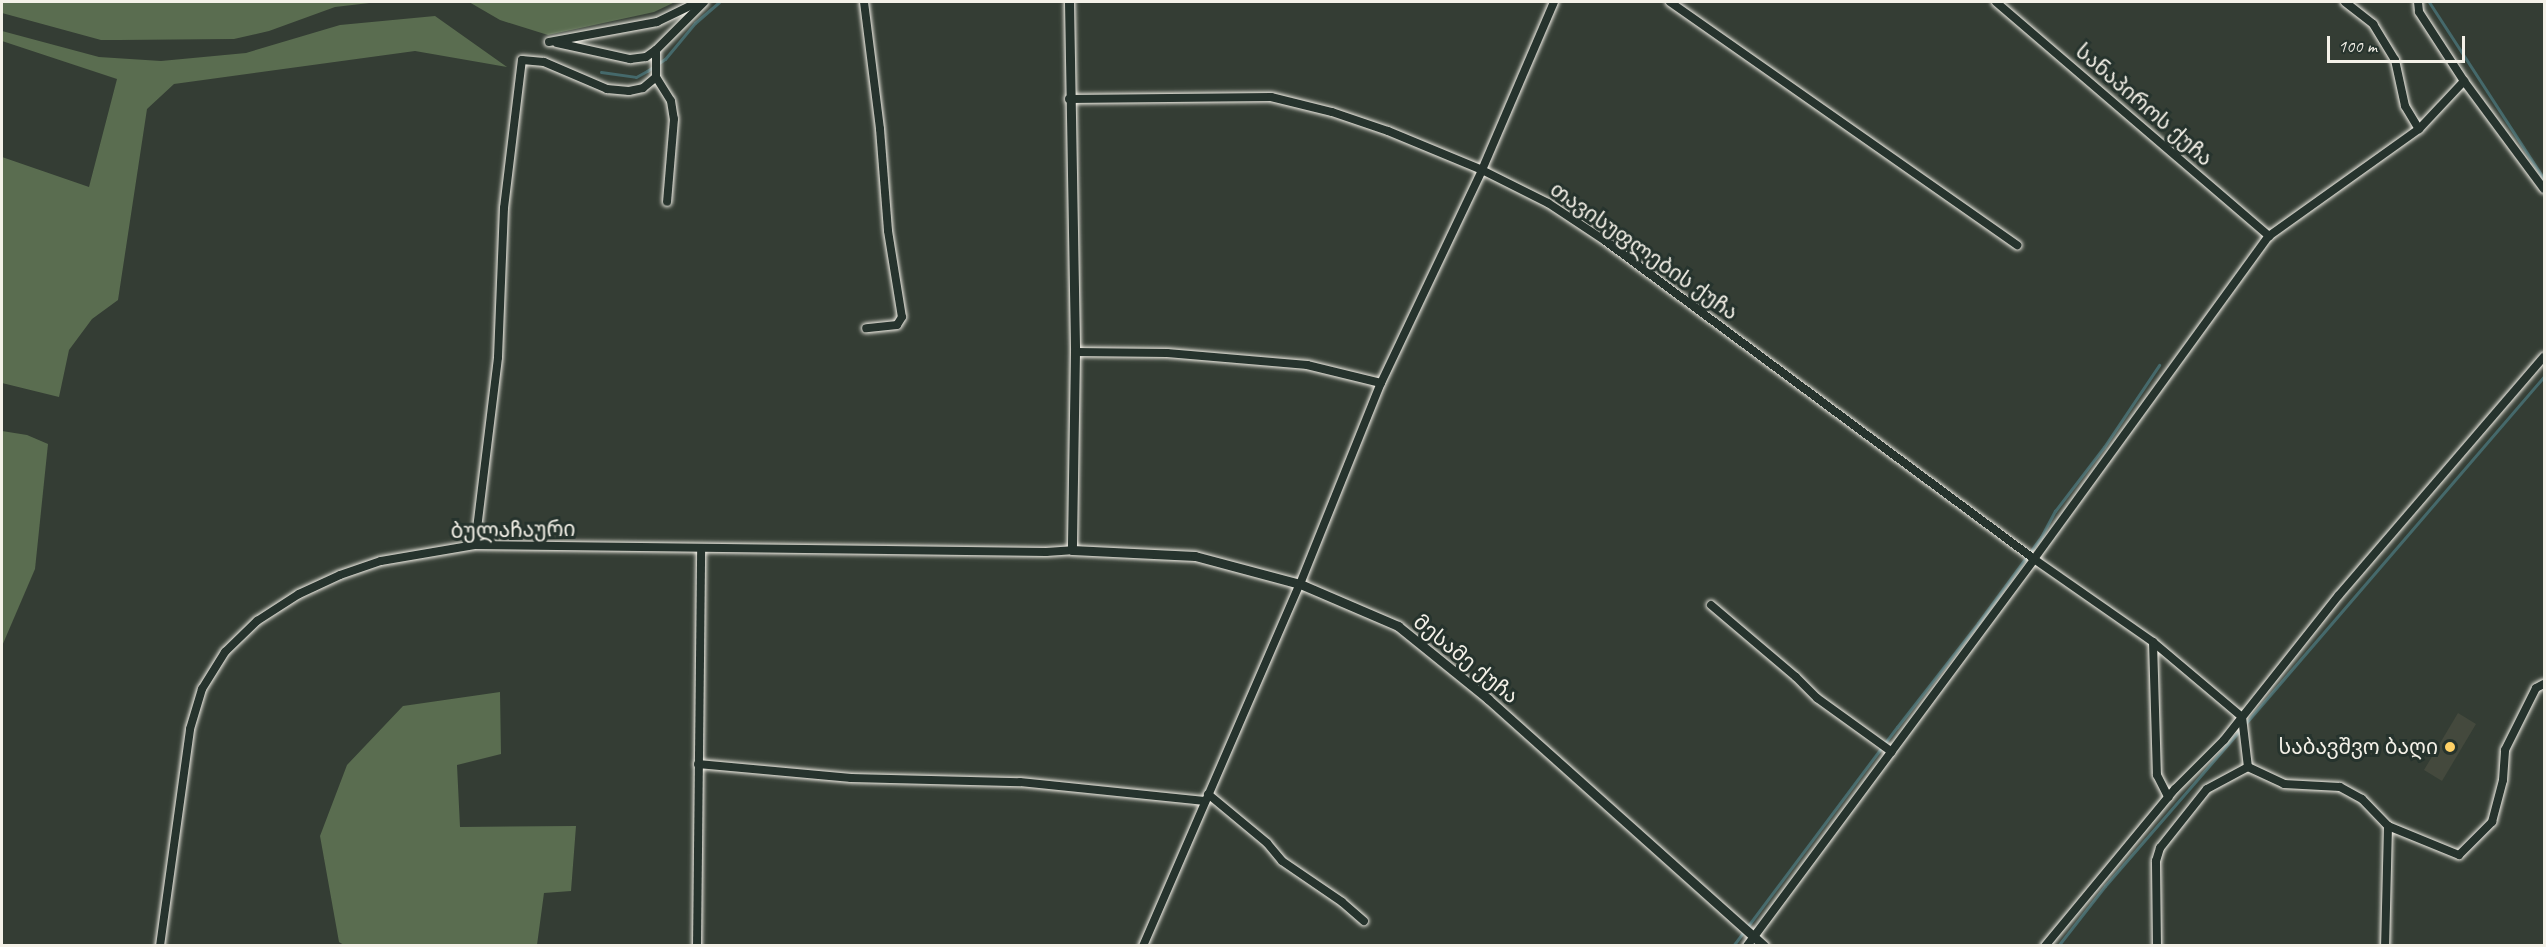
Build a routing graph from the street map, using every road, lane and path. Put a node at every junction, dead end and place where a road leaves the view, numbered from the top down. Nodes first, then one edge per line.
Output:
1 (698, 2) edge
2 (704, 2) edge
3 (864, 2) edge
4 (1069, 2) edge
5 (1554, 2) edge
6 (1670, 2) edge
7 (1996, 2) edge
8 (2345, 2) edge
9 (2418, 2) edge
10 (656, 50) junction
11 (656, 77) junction
12 (2464, 81) junction
13 (1069, 99) junction
14 (2419, 129) junction
15 (1482, 170) junction
16 (2541, 178) edge
17 (2544, 189) edge
18 (667, 202) dead end
19 (2269, 236) junction
20 (2017, 245) dead end
21 (866, 328) dead end
22 (1075, 352) junction
23 (2544, 357) edge
24 (1381, 383) junction
25 (475, 545) junction
26 (701, 548) junction
27 (1072, 550) junction
28 (2034, 559) junction
29 (1300, 584) junction
30 (1711, 605) dead end
31 (2153, 642) junction
32 (2544, 684) edge
33 (2242, 717) junction
34 (1892, 752) junction
35 (698, 764) junction
36 (2248, 767) junction
37 (1206, 797) junction
38 (2168, 797) junction
39 (2388, 826) junction
40 (1364, 921) dead end
41 (1754, 937) junction
42 (160, 945) edge
43 (697, 945) edge
44 (1143, 945) edge
45 (1747, 945) edge
46 (1764, 945) edge
47 (2045, 945) edge
48 (2157, 945) edge
49 (2385, 945) edge

1 - 10 street
2 - 10 street
3 - 21 street
4 - 13 street
5 - 15 street
6 - 20 street
7 - 19 street, სანაპიროს ქუჩა
8 - 14 street
9 - 12 street
10 - 11 street
11 - 18 street
11 - 25 street
12 - 14 street
12 - 16 street
13 - 15 street, თავისუფლების ქუჩა
13 - 22 street
14 - 19 street
15 - 24 street
15 - 28 street, თავისუფლების ქუჩა
16 - 17 street
19 - 28 street
22 - 24 street
22 - 27 street
23 - 33 street
24 - 29 street
25 - 26 street, ბულაჩაური
25 - 42 street, ბულაჩაური
26 - 27 street, ბულაჩაური
26 - 35 street
27 - 29 street, მესამე ქუჩა
28 - 31 street, თავისუფლების ქუჩა
28 - 34 street
29 - 37 street
29 - 41 street, მესამე ქუჩა
30 - 34 street
31 - 33 street, თავისუფლების ქუჩა
31 - 38 street
32 - 39 street
33 - 36 street
33 - 38 street
34 - 41 street
35 - 37 street
35 - 43 street
36 - 39 street
36 - 48 street
37 - 40 street
37 - 44 street
38 - 47 street
39 - 49 street
41 - 45 street
41 - 46 street, მესამე ქუჩა

